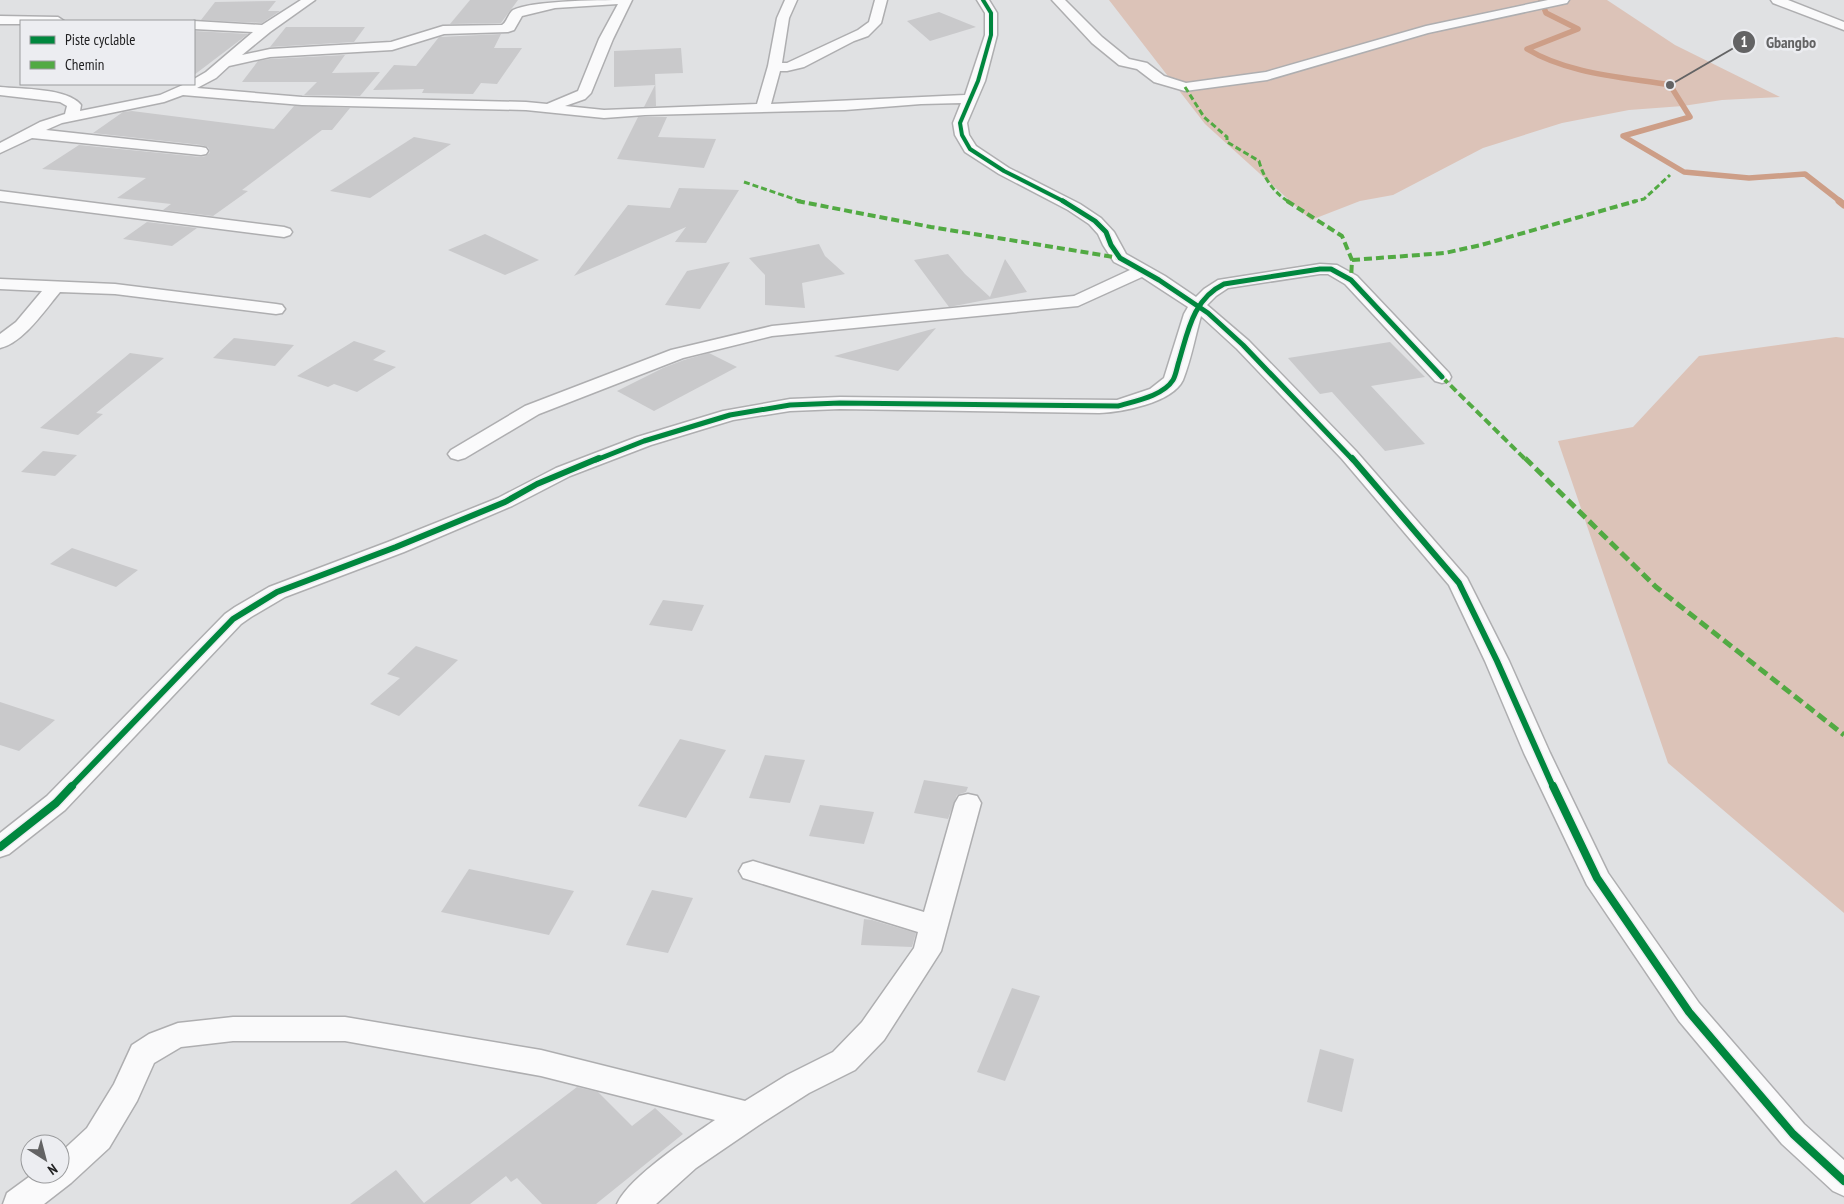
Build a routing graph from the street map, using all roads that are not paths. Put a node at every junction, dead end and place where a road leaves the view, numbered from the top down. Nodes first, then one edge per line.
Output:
1 (310, 0) edge
2 (620, 0) edge
3 (626, 0) edge
4 (791, 0) edge
5 (881, 0) edge
6 (983, 0) edge
7 (1058, 0) edge
8 (1563, 0) edge
9 (1777, 0) edge
10 (0, 20) edge
11 (20, 20) edge
12 (195, 25) edge
13 (1844, 26) edge
14 (265, 29) junction
15 (226, 63) junction
16 (775, 66) junction
17 (195, 84) edge
18 (193, 85) edge
19 (0, 91) edge
20 (182, 91) junction
21 (971, 99) junction
22 (544, 108) junction
23 (763, 108) junction
24 (72, 116) junction
25 (29, 133) junction
26 (0, 149) edge
27 (201, 151) dead end
28 (0, 196) edge
29 (284, 232) dead end
30 (1142, 271) junction
31 (0, 284) edge
32 (55, 287) junction
33 (1197, 305) junction
34 (276, 309) dead end
35 (0, 343) edge
36 (1442, 377) dead end
37 (458, 454) dead end
38 (968, 803) dead end
39 (0, 847) edge
40 (753, 871) dead end
41 (934, 926) junction
42 (748, 1115) junction
43 (70, 1163) edge
44 (1844, 1181) edge
45 (45, 1184) edge
46 (20, 1204) edge
47 (633, 1204) edge

1 - 14 street
2 - 15 street
3 - 22 street
4 - 16 street
5 - 16 street
6 - 21 street
7 - 8 street
9 - 13 street
10 - 11 street
12 - 14 street
14 - 15 street
15 - 17 street
16 - 23 street
18 - 20 street
19 - 24 street
20 - 22 street
20 - 24 street
21 - 23 street
21 - 30 street
22 - 23 street
24 - 25 street
25 - 26 street
25 - 27 street
28 - 29 street
30 - 33 street
30 - 37 street
31 - 32 street
32 - 34 street
32 - 35 street
33 - 36 street
33 - 39 street
33 - 44 street
38 - 41 street
40 - 41 street
41 - 42 street
42 - 43 street
42 - 47 street
45 - 46 street

